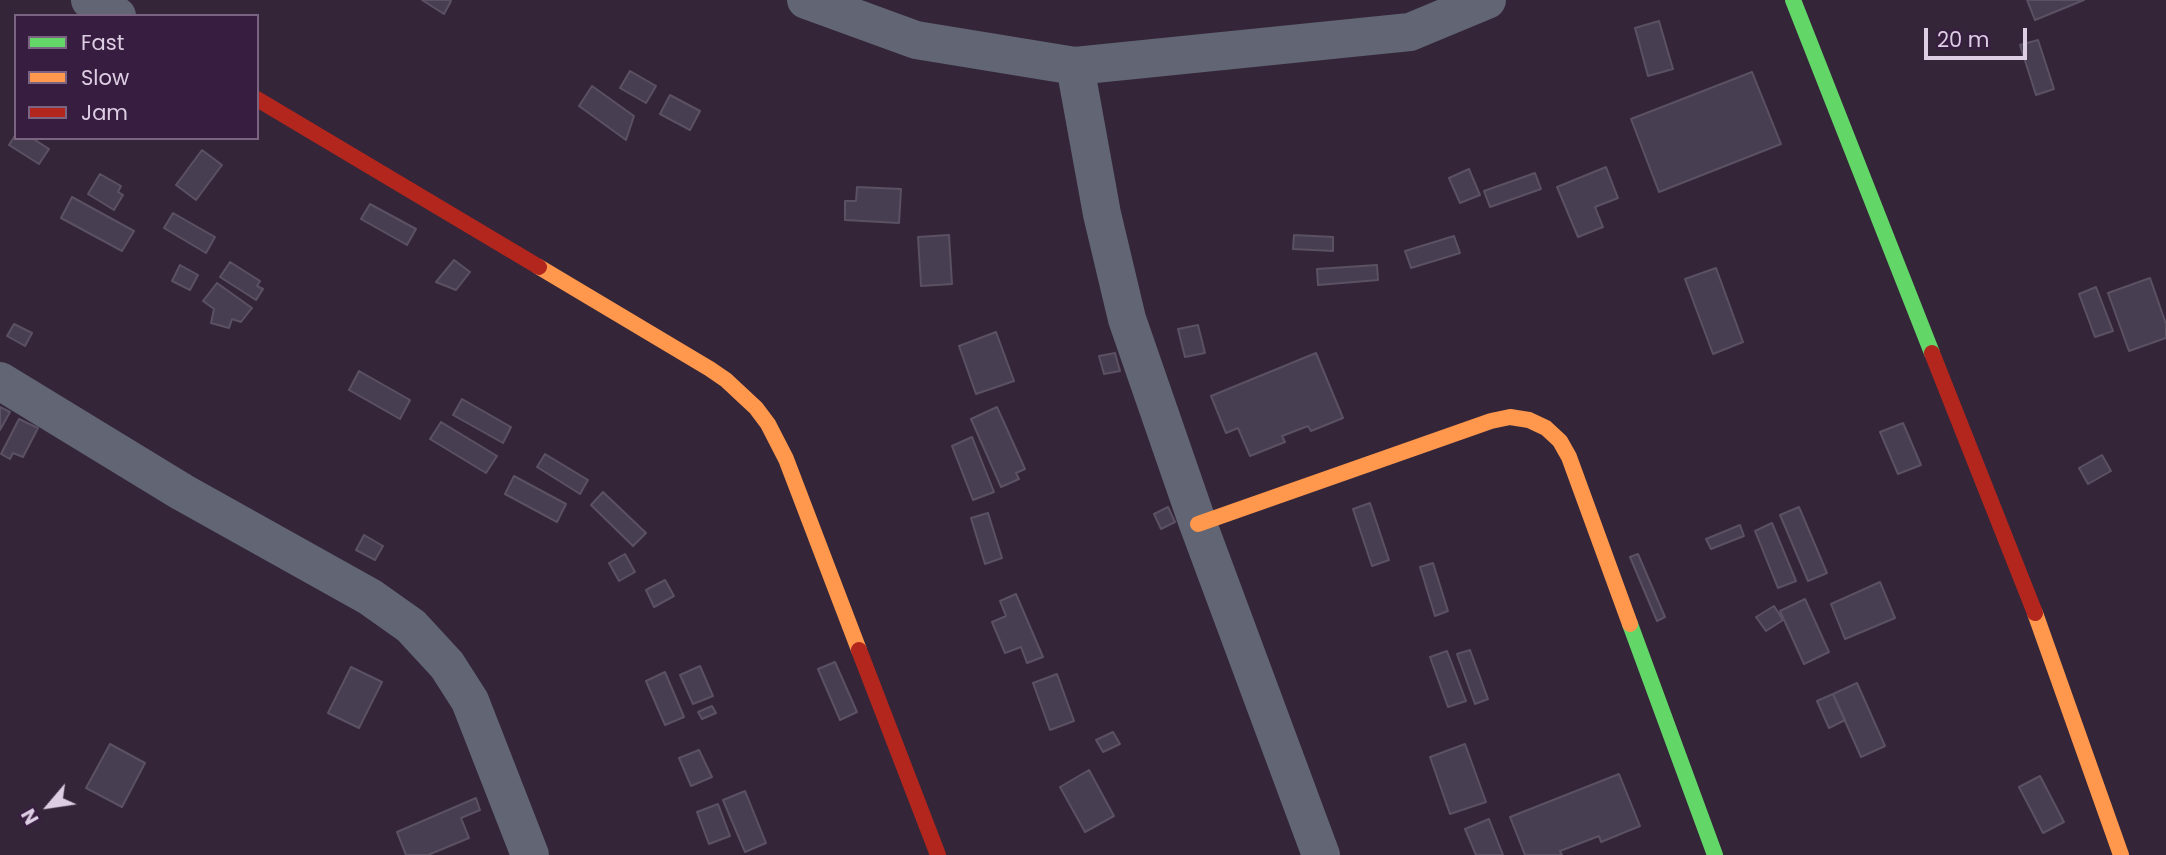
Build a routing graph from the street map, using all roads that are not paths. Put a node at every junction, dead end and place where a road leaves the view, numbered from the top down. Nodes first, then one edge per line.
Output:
1 (90, 0) edge
2 (806, 0) edge
3 (1487, 0) edge
4 (1793, 0) edge
5 (114, 14) edge
6 (1402, 16) edge
7 (1075, 66) junction
8 (259, 100) edge
9 (0, 381) edge
10 (1198, 524) junction
11 (530, 855) edge
12 (938, 855) edge
13 (1321, 855) edge
14 (1714, 855) edge
15 (2121, 855) edge

1 - 5 street
2 - 7 street
3 - 6 street
4 - 15 street
6 - 7 street
7 - 10 street
8 - 12 street
9 - 11 street
10 - 13 street
10 - 14 street

